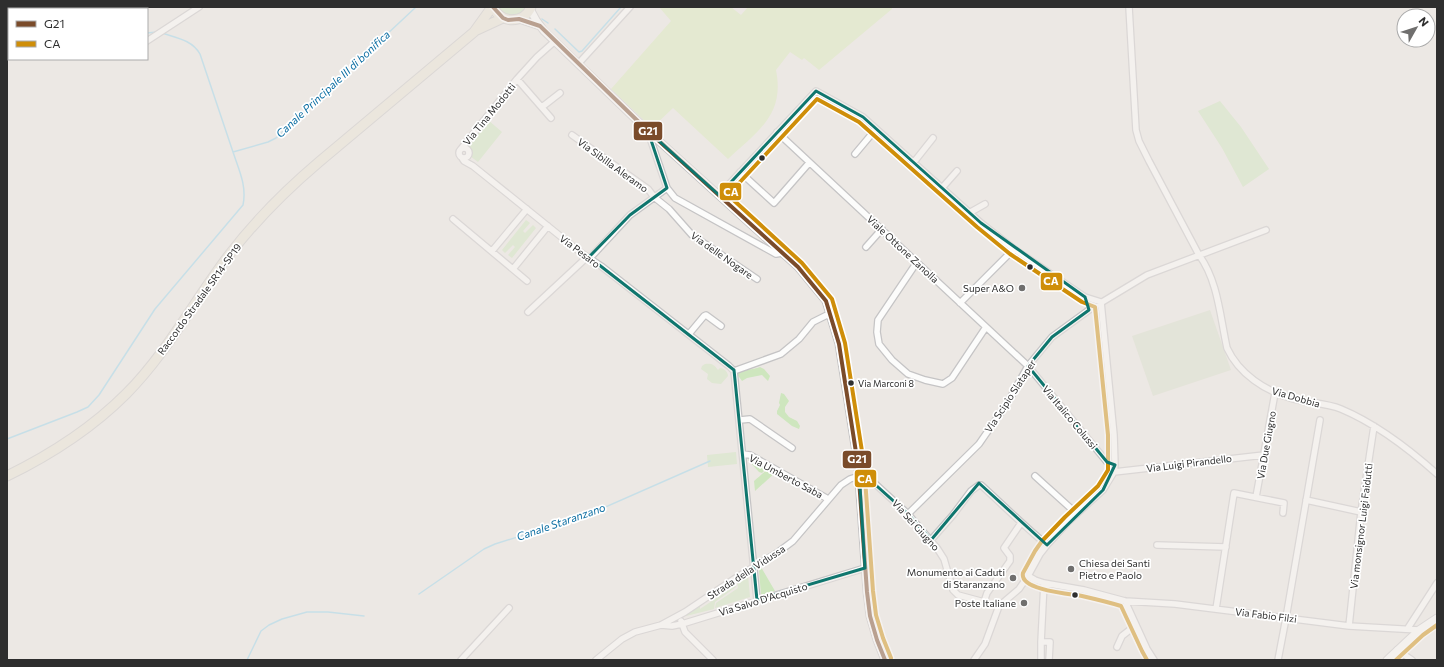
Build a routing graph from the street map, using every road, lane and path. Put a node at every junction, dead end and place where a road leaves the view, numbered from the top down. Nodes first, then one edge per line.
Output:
1 (199, 7) edge
2 (493, 7) edge
3 (630, 7) edge
4 (1129, 7) edge
5 (531, 8) edge
6 (503, 18) junction
7 (519, 19) junction
8 (540, 26) junction
9 (474, 32) junction
10 (148, 40) edge
11 (555, 41) junction
12 (579, 64) junction
13 (518, 79) junction
14 (560, 92) dead end
15 (542, 107) junction
16 (551, 118) dead end
17 (876, 129) junction
18 (648, 131) junction
19 (777, 132) junction
20 (572, 135) dead end
21 (934, 138) dead end
22 (461, 149) joint
23 (855, 154) dead end
24 (914, 162) junction
25 (809, 163) junction
26 (957, 171) dead end
27 (740, 172) junction
28 (667, 188) junction
29 (942, 188) junction
30 (719, 194) junction
31 (654, 197) junction
32 (985, 204) dead end
33 (526, 209) junction
34 (969, 213) junction
35 (453, 219) dead end
36 (548, 226) junction
37 (882, 229) junction
38 (1266, 230) dead end
39 (866, 247) dead end
40 (1014, 249) junction
41 (492, 251) junction
42 (782, 253) junction
43 (1199, 255) junction
44 (589, 257) junction
45 (917, 262) junction
46 (513, 269) junction
47 (757, 279) dead end
48 (527, 281) dead end
49 (1085, 297) junction
50 (1101, 302) junction
51 (960, 303) junction
52 (1089, 310) junction
53 (528, 312) dead end
54 (829, 314) junction
55 (721, 326) dead end
56 (986, 327) junction
57 (689, 334) junction
58 (1028, 366) junction
59 (734, 371) junction
60 (1275, 393) junction
61 (740, 420) junction
62 (1320, 420) dead end
63 (1374, 426) junction
64 (792, 448) dead end
65 (743, 454) junction
66 (1264, 455) junction
67 (1115, 465) junction
68 (1114, 472) junction
69 (859, 474) junction
70 (1437, 474) edge
71 (7, 476) edge
72 (1035, 476) dead end
73 (1256, 497) junction
74 (828, 499) junction
75 (1306, 500) junction
76 (1361, 512) junction
77 (1283, 513) dead end
78 (908, 514) junction
79 (1077, 514) junction
80 (1021, 523) junction
81 (931, 540) junction
82 (1047, 544) junction
83 (1157, 546) dead end
84 (1226, 547) junction
85 (754, 568) junction
86 (865, 568) junction
87 (1028, 576) junction
88 (1437, 582) edge
89 (1044, 583) junction
90 (757, 600) junction
91 (1125, 601) junction
92 (984, 602) junction
93 (999, 606) junction
94 (509, 608) dead end
95 (1216, 610) junction
96 (679, 615) junction
97 (1286, 618) junction
98 (1437, 618) edge
99 (682, 624) junction
100 (661, 625) junction
101 (1136, 625) junction
102 (1349, 626) junction
103 (1408, 628) junction
104 (1420, 630) junction
105 (1041, 642) junction
106 (1117, 647) dead end
107 (1397, 650) junction
108 (461, 660) edge
109 (596, 660) edge
110 (713, 660) edge
111 (885, 660) edge
112 (974, 660) edge
113 (1041, 660) edge
114 (1049, 660) edge
115 (1154, 660) edge
116 (1278, 660) edge
117 (1387, 660) edge
118 (1412, 660) edge

1 - 10 street
2 - 6 main road, Raccordo Stradale SR14-SP19
2 - 9 main road, Raccordo Stradale SR14-SP19
3 - 12 street
4 - 43 street, Via Dobbia
5 - 7 main road
5 - 8 street
6 - 7 main road, Raccordo Stradale SR14-SP19
6 - 9 main road, Raccordo Stradale SR14-SP19
7 - 8 street
8 - 11 street
9 - 71 main road, Raccordo Stradale SR14-SP19
11 - 12 street
11 - 13 street, Via Tina Modotti
12 - 18 street
13 - 15 street, Via Tina Modotti
13 - 22 street, Via Tina Modotti
14 - 15 street
15 - 16 street, Via Tina Modotti
17 - 19 street
17 - 23 street
17 - 24 street
18 - 28 street
18 - 30 street
19 - 25 street, Viale Ottone Zanolla
19 - 27 street
20 - 31 street, Via Sibilla Aleramo
21 - 24 street
22 - 33 street, Via Pesaro
24 - 29 street
25 - 27 street
25 - 37 street, Viale Ottone Zanolla
26 - 29 street
27 - 30 street
28 - 31 street
28 - 42 street
29 - 34 street
30 - 42 street
31 - 44 street
31 - 47 street, Via delle Nogare
32 - 34 street
33 - 36 street, Via Pesaro
33 - 41 street
34 - 40 street
35 - 41 street
36 - 44 street, Via Pesaro
36 - 46 street
37 - 39 street
37 - 45 street, Viale Ottone Zanolla
38 - 43 street, Via Scipio Slataper
40 - 49 street
40 - 51 street
41 - 46 street
42 - 54 street
43 - 50 street, Via Scipio Slataper
43 - 60 street, Via Dobbia
44 - 53 street
44 - 57 street, Via Pesaro
45 - 51 street, Viale Ottone Zanolla
45 - 56 street
46 - 48 street
49 - 50 street
49 - 52 street
50 - 52 street, Via Scipio Slataper
50 - 67 street
51 - 56 street, Viale Ottone Zanolla
52 - 58 street, Via Scipio Slataper
54 - 59 street
54 - 69 street
55 - 57 street
56 - 58 street, Viale Ottone Zanolla
57 - 59 street, Via Pesaro
58 - 67 street, Via Italico Colussi
58 - 78 street, Via Scipio Slataper
59 - 61 street
60 - 63 street, Via Dobbia
60 - 66 street, Via Due Giugno
61 - 64 street
61 - 65 street
62 - 75 street
63 - 70 street, Via Dobbia
63 - 76 street, Via monsignor Luigi Faidutti
65 - 74 street, Via Umberto Saba
65 - 85 street
66 - 68 street, Via Luigi Pirandello
66 - 73 street, Via Due Giugno
67 - 68 street
68 - 79 street
69 - 74 street, Strada della Vidussa
69 - 78 street, Via Sei Giugno
69 - 86 street
72 - 79 street
73 - 77 street
73 - 84 street
74 - 85 street, Strada della Vidussa
75 - 76 street
75 - 97 street
76 - 102 street, Via monsignor Luigi Faidutti
78 - 81 street, Via Sei Giugno
79 - 82 street
80 - 81 street
80 - 82 street
80 - 92 street
81 - 92 street, Via Sei Giugno
82 - 87 street
83 - 84 street
84 - 95 street
85 - 90 street
85 - 96 street, Strada della Vidussa
86 - 90 street, Via Salvo D'Acquisto
86 - 111 street
87 - 89 street, Via Fabio Filzi
87 - 93 street
88 - 103 street
89 - 91 street, Via Fabio Filzi
89 - 105 street
90 - 99 street, Via Salvo D'Acquisto
91 - 95 street, Via Fabio Filzi
91 - 101 street
92 - 93 street, Via Sei Giugno
93 - 112 street
94 - 108 street
95 - 97 street, Via Fabio Filzi
96 - 99 street
96 - 100 street, Strada della Vidussa
97 - 102 street, Via Fabio Filzi
97 - 116 street
98 - 104 street
99 - 100 street, Via Salvo D'Acquisto
99 - 110 street
100 - 109 street, Strada della Vidussa
101 - 106 street
101 - 115 street
102 - 103 street, Via Fabio Filzi
103 - 104 street, Via Fabio Filzi
104 - 107 street
105 - 113 street
105 - 114 street
107 - 117 street
107 - 118 street

